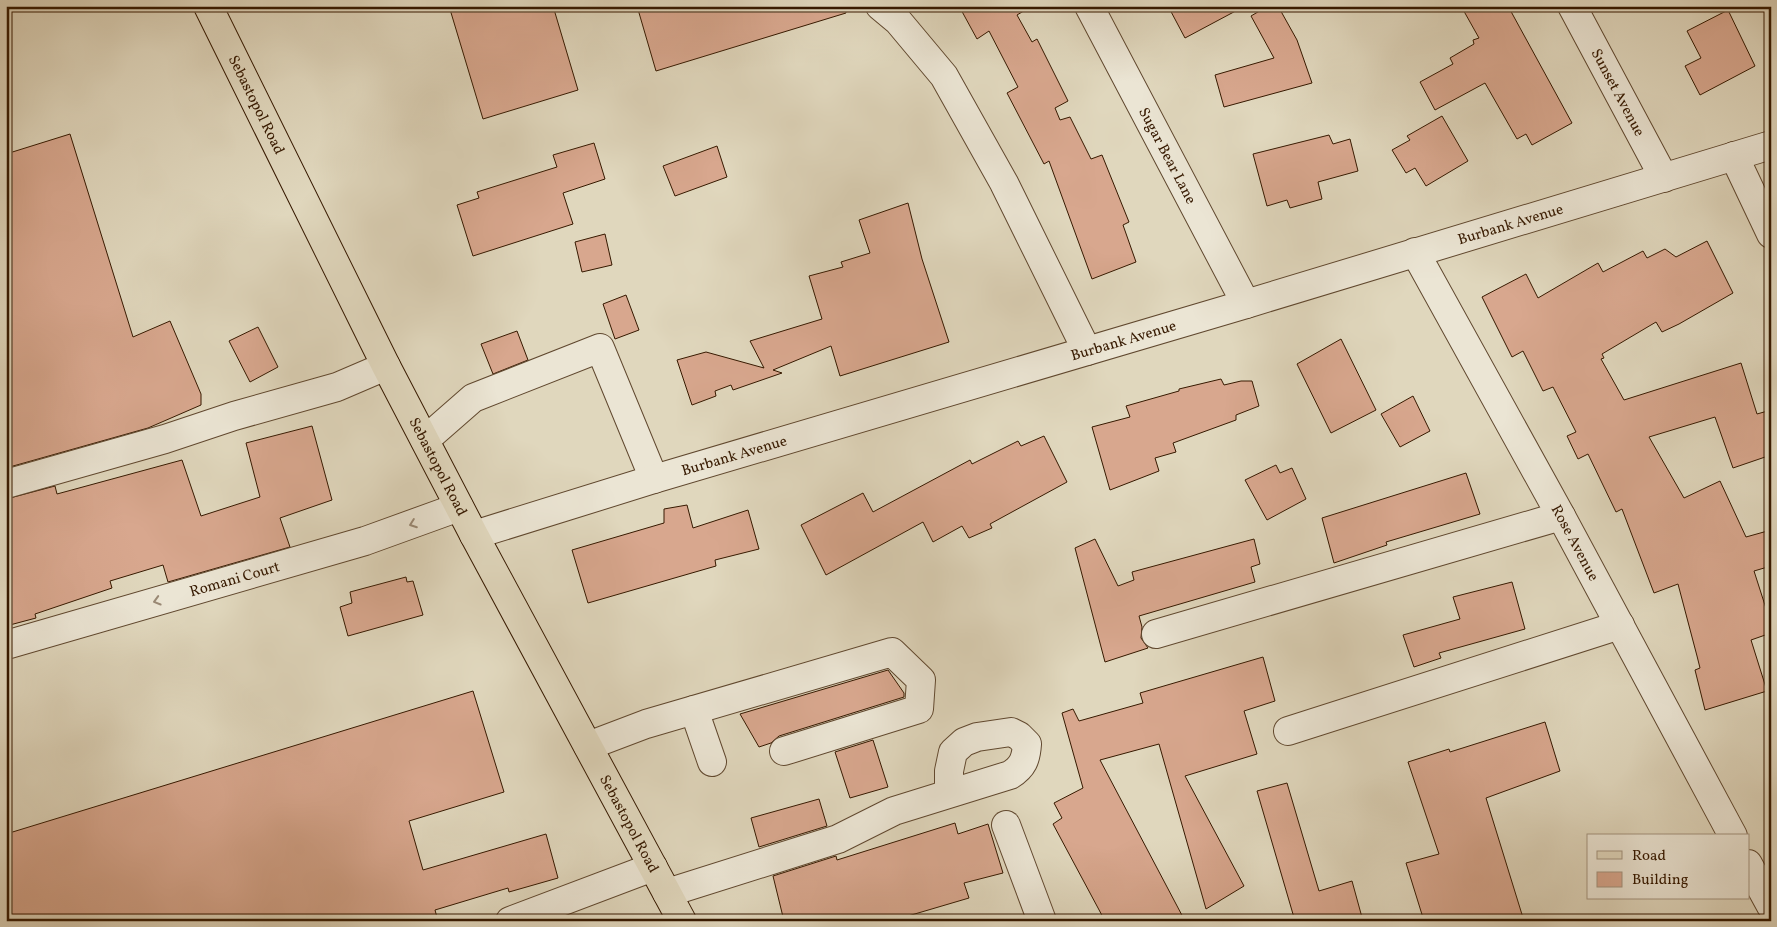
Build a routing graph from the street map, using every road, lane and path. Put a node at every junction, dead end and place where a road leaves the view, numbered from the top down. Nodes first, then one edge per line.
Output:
1 (208, 6) edge
2 (880, 6) edge
3 (1089, 6) edge
4 (1572, 6) edge
5 (1771, 145) edge
6 (1734, 156) junction
7 (1664, 178) junction
8 (1771, 234) edge
9 (1415, 252) junction
10 (1246, 304) junction
11 (1087, 351) junction
12 (386, 366) junction
13 (424, 440) junction
14 (654, 479) junction
15 (6, 484) edge
16 (459, 507) junction
17 (1561, 516) junction
18 (474, 535) junction
19 (1620, 625) junction
20 (1156, 634) dead end
21 (6, 645) edge
22 (694, 710) junction
23 (1288, 731) dead end
24 (588, 746) junction
25 (784, 751) dead end
26 (712, 762) dead end
27 (949, 793) dead end
28 (1006, 825) dead end
29 (1732, 834) edge
30 (653, 867) junction
31 (1750, 868) edge
32 (667, 893) junction
33 (1771, 906) edge
34 (510, 921) edge
35 (682, 921) edge
36 (1042, 921) edge

1 - 12 main road, Sebastopol Road
2 - 11 street
3 - 10 street, Sugar Bear Lane
4 - 7 street, Sunset Avenue
5 - 6 street, Burbank Avenue
6 - 7 street, Burbank Avenue
6 - 8 street
7 - 9 street, Burbank Avenue
9 - 10 street, Burbank Avenue
9 - 17 street, Rose Avenue
10 - 11 street, Burbank Avenue
11 - 14 street, Burbank Avenue
12 - 13 main road, Sebastopol Road
12 - 15 street
13 - 14 street
13 - 16 main road, Sebastopol Road
14 - 18 street, Burbank Avenue
16 - 18 main road, Sebastopol Road
16 -> 21 street, Romani Court
17 - 19 street, Rose Avenue
17 - 20 street
18 - 24 main road, Sebastopol Road
19 - 23 street
19 - 29 street, Rose Avenue
22 - 24 street
22 - 25 street
22 - 26 street
24 - 30 main road, Sebastopol Road
27 - 32 street
28 - 36 street
30 - 32 main road, Sebastopol Road
30 - 34 street
31 - 33 street
32 - 35 main road, Sebastopol Road

